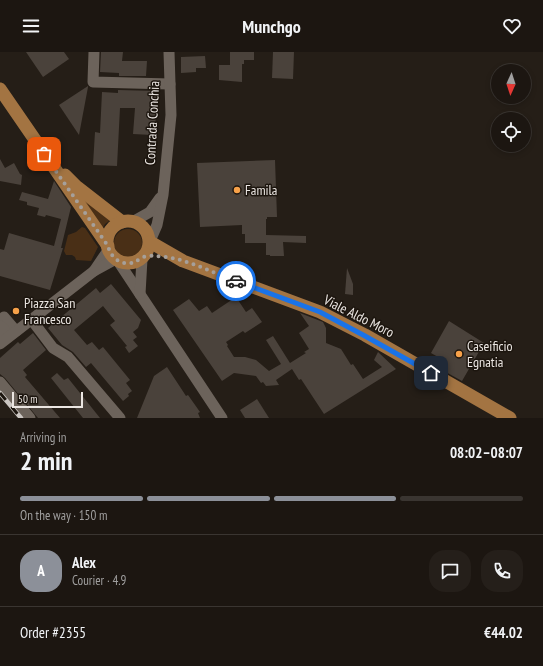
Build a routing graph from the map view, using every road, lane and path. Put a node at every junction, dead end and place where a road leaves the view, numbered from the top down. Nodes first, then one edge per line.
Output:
1 (94, 52) edge
2 (169, 52) edge
3 (170, 84) junction
4 (0, 89) edge
5 (44, 154) junction
6 (163, 195) junction
7 (128, 222) junction
8 (150, 242) junction
9 (108, 247) junction
10 (143, 258) junction
11 (117, 260) junction
12 (183, 261) junction
13 (94, 271) junction
14 (140, 294) junction
15 (31, 319) junction
16 (0, 320) edge
17 (0, 326) edge
18 (16, 331) junction
19 (0, 332) edge
20 (0, 344) edge
21 (0, 382) edge
22 (30, 418) edge
23 (120, 418) edge
24 (222, 418) edge
25 (510, 418) edge

1 - 3 street
2 - 3 street, Contrada Conchia
3 - 6 street, Contrada Conchia
4 - 5 main road
5 - 7 main road
5 - 9 main road
6 - 7 street
6 - 8 street, Contrada Conchia
7 - 8 main road
7 - 9 main road
8 - 10 main road
8 - 12 main road, Viale Aldo Moro
9 - 11 main road
9 - 13 street
10 - 11 main road
10 - 12 main road, Viale Aldo Moro
10 - 14 street
11 - 13 street
11 - 14 street
12 - 25 main road, Viale Aldo Moro
13 - 15 street
14 - 24 street
15 - 18 street
15 - 23 street
16 - 18 street
17 - 19 street
18 - 20 street
21 - 22 street

